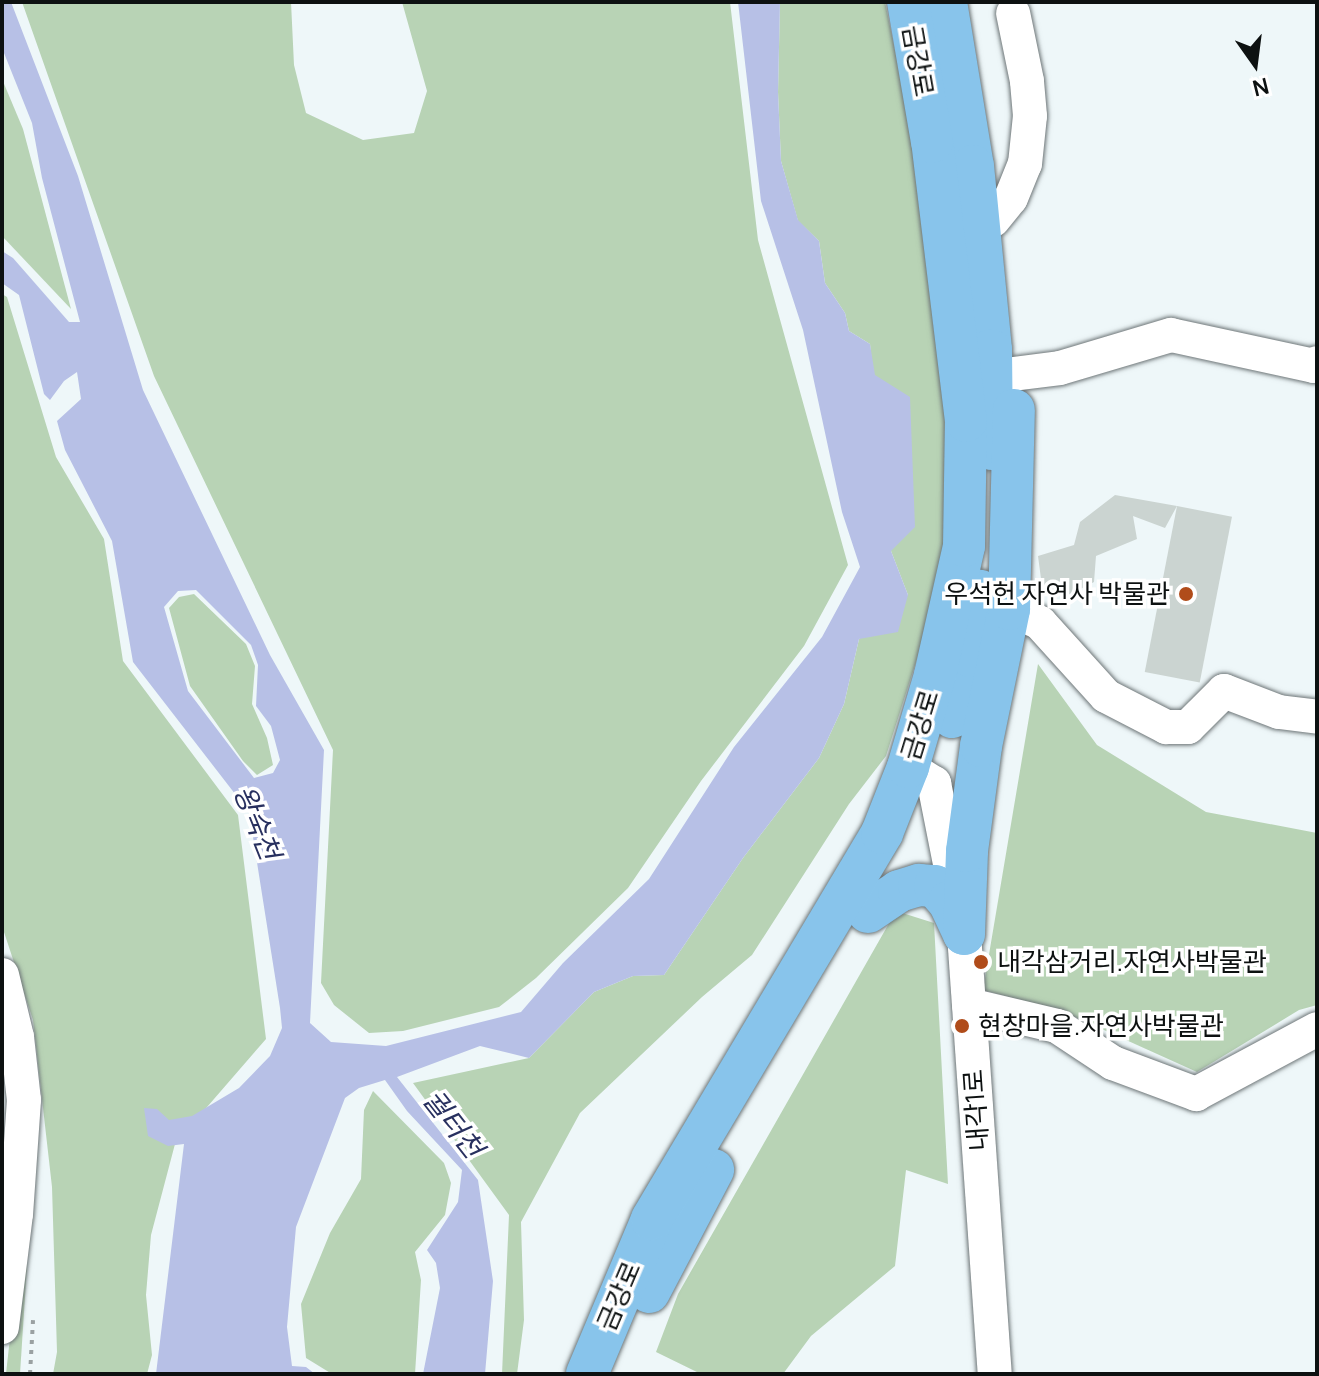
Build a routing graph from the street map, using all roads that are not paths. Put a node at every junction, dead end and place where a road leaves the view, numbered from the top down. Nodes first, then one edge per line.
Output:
1 (908, 2) edge
2 (946, 2) edge
3 (1013, 13) dead end
4 (973, 166) junction
5 (993, 220) junction
6 (1317, 363) edge
7 (1013, 374) junction
8 (1009, 609) junction
9 (1317, 717) edge
10 (921, 775) junction
11 (868, 912) junction
12 (964, 934) junction
13 (2, 975) edge
14 (969, 1005) junction
15 (1317, 1029) edge
16 (2, 1327) edge
17 (587, 1374) edge
18 (615, 1374) edge
19 (995, 1374) edge

1 - 10 main road, 금강로
2 - 4 main road, 금강로
3 - 5 street
4 - 5 main road
4 - 10 main road, 금강로
5 - 7 main road
6 - 7 street
7 - 8 main road
8 - 9 street
8 - 12 main road
10 - 11 main road, 금강로
10 - 12 street, 내각1로
10 - 17 main road, 금강로
11 - 12 main road
11 - 18 main road, 금강로
12 - 14 street, 내각1로
13 - 16 street
14 - 15 street
14 - 19 street, 내각1로

